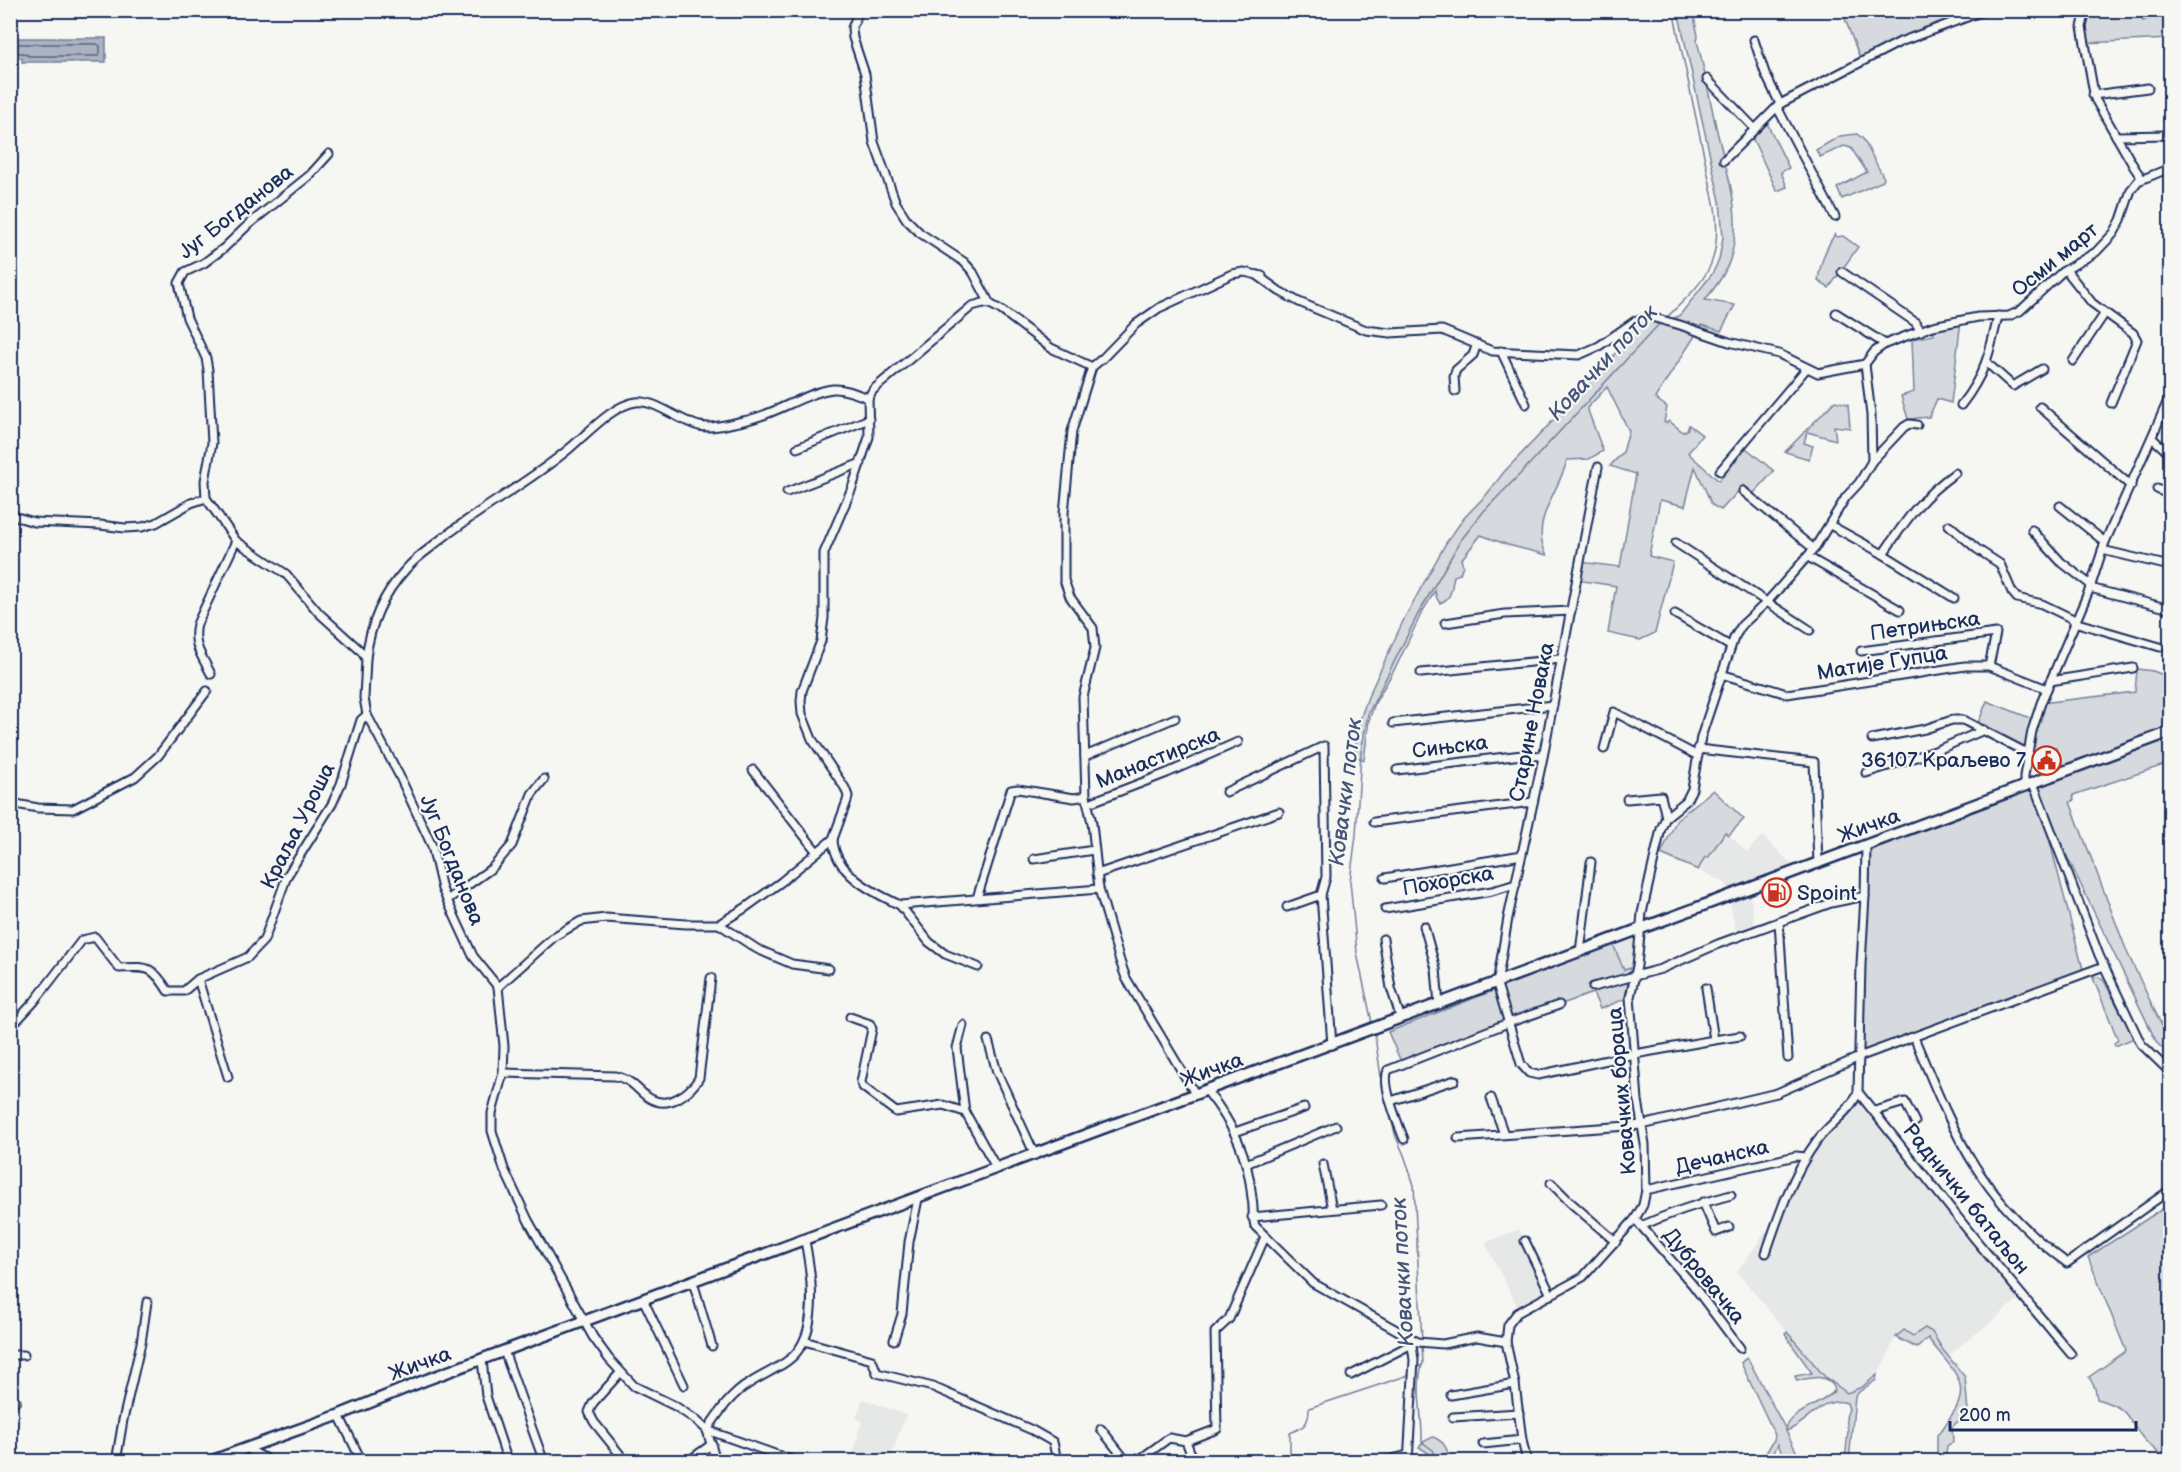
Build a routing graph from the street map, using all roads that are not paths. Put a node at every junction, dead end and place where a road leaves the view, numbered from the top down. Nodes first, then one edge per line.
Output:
1 (859, 10) edge
2 (1986, 10) edge
3 (2086, 10) edge
4 (1754, 40) dead end
5 (1707, 80) dead end
6 (2148, 88) dead end
7 (2093, 94) junction
8 (1778, 106) junction
9 (1755, 129) junction
10 (2170, 135) edge
11 (2116, 136) junction
12 (328, 154) dead end
13 (1724, 160) dead end
14 (2170, 168) edge
15 (2142, 179) junction
16 (1835, 217) dead end
17 (2066, 270) junction
18 (1842, 272) dead end
19 (990, 304) junction
20 (1836, 313) dead end
21 (2104, 313) junction
22 (1998, 316) junction
23 (1921, 332) junction
24 (1477, 344) junction
25 (1885, 344) junction
26 (1501, 351) junction
27 (2073, 361) dead end
28 (1986, 362) junction
29 (1865, 364) junction
30 (1092, 367) junction
31 (1806, 369) junction
32 (2042, 369) dead end
33 (1455, 391) dead end
34 (2170, 396) edge
35 (868, 398) junction
36 (2111, 403) dead end
37 (1526, 404) dead end
38 (1960, 405) dead end
39 (2040, 407) dead end
40 (869, 419) junction
41 (1917, 425) dead end
42 (2152, 438) junction
43 (797, 448) dead end
44 (2170, 454) edge
45 (1872, 461) junction
46 (861, 463) junction
47 (1598, 467) dead end
48 (1720, 471) dead end
49 (1955, 473) dead end
50 (2131, 486) junction
51 (2157, 489) dead end
52 (1743, 491) dead end
53 (787, 492) dead end
54 (2170, 495) edge
55 (206, 498) junction
56 (2060, 506) dead end
57 (10, 515) edge
58 (1830, 525) junction
59 (1949, 525) dead end
60 (2032, 530) dead end
61 (236, 541) junction
62 (1676, 543) dead end
63 (2104, 546) junction
64 (1814, 549) junction
65 (1883, 554) junction
66 (1808, 557) junction
67 (2170, 566) edge
68 (2090, 587) junction
69 (1954, 598) dead end
70 (1767, 602) junction
71 (2170, 609) edge
72 (1900, 610) dead end
73 (1571, 611) junction
74 (1675, 614) dead end
75 (2074, 621) junction
76 (1445, 623) dead end
77 (1810, 630) dead end
78 (1730, 646) junction
79 (2160, 647) dead end
80 (1861, 651) dead end
81 (366, 659) junction
82 (1561, 659) junction
83 (1989, 666) junction
84 (2133, 668) dead end
85 (211, 674) dead end
86 (1421, 674) dead end
87 (1721, 674) junction
88 (2049, 685) junction
89 (207, 691) dead end
90 (1553, 705) junction
91 (367, 715) junction
92 (1175, 718) dead end
93 (1393, 723) dead end
94 (1984, 730) junction
95 (2170, 732) edge
96 (1872, 739) dead end
97 (1238, 742) dead end
98 (1604, 748) dead end
99 (1698, 752) junction
100 (2029, 754) junction
101 (1085, 756) junction
102 (1543, 756) junction
103 (753, 770) dead end
104 (1397, 770) dead end
105 (1866, 773) dead end
106 (544, 779) dead end
107 (2028, 785) junction
108 (1226, 792) dead end
109 (1088, 799) junction
110 (1627, 799) dead end
111 (1533, 802) junction
112 (10, 803) edge
113 (1279, 812) dead end
114 (1666, 818) junction
115 (1374, 822) dead end
116 (833, 839) junction
117 (1866, 846) junction
118 (1094, 850) junction
119 (818, 852) junction
120 (1522, 855) junction
121 (1034, 859) dead end
122 (1591, 862) dead end
123 (1818, 864) junction
124 (1097, 874) junction
125 (1385, 878) dead end
126 (1516, 884) junction
127 (1099, 889) junction
128 (1321, 895) junction
129 (1865, 896) junction
130 (977, 898) junction
131 (447, 900) junction
132 (900, 905) junction
133 (1287, 907) dead end
134 (1385, 909) dead end
135 (1779, 922) junction
136 (719, 924) junction
137 (1424, 926) dead end
138 (1641, 929) junction
139 (1383, 939) dead end
140 (1580, 952) junction
141 (2104, 966) junction
142 (978, 967) dead end
143 (830, 969) dead end
144 (1635, 977) junction
145 (711, 978) dead end
146 (198, 979) junction
147 (1497, 984) junction
148 (498, 987) junction
149 (1593, 987) dead end
150 (1706, 988) dead end
151 (1439, 1005) junction
152 (1559, 1005) dead end
153 (850, 1017) dead end
154 (1401, 1019) junction
155 (1508, 1023) junction
156 (963, 1025) dead end
157 (10, 1028) edge
158 (1740, 1036) dead end
159 (1914, 1037) junction
160 (988, 1040) dead end
161 (1714, 1040) junction
162 (1332, 1045) junction
163 (1635, 1054) junction
164 (1858, 1057) junction
165 (1788, 1058) dead end
166 (2170, 1072) edge
167 (502, 1073) junction
168 (228, 1077) dead end
169 (1455, 1080) dead end
170 (1207, 1091) junction
171 (1858, 1092) junction
172 (1196, 1095) junction
173 (1491, 1098) dead end
174 (1391, 1101) junction
175 (1304, 1108) dead end
176 (1875, 1111) junction
177 (965, 1112) junction
178 (1915, 1122) dead end
179 (1642, 1125) junction
180 (1336, 1126) dead end
181 (1235, 1132) junction
182 (1504, 1134) junction
183 (1458, 1138) dead end
184 (1404, 1139) dead end
185 (1035, 1155) junction
186 (1806, 1157) junction
187 (1246, 1164) junction
188 (1323, 1164) dead end
189 (997, 1169) junction
190 (1551, 1183) dead end
191 (1646, 1190) junction
192 (2170, 1190) edge
193 (1731, 1195) dead end
194 (918, 1199) junction
195 (1703, 1203) junction
196 (1381, 1205) dead end
197 (1332, 1209) junction
198 (1252, 1217) junction
199 (1635, 1219) junction
200 (1641, 1226) junction
201 (1729, 1227) dead end
202 (1265, 1237) junction
203 (804, 1241) junction
204 (1525, 1241) dead end
205 (1616, 1242) junction
206 (1766, 1253) dead end
207 (693, 1282) junction
208 (1551, 1295) junction
209 (643, 1299) junction
210 (147, 1302) dead end
211 (586, 1322) junction
212 (894, 1340) dead end
213 (804, 1341) junction
214 (1414, 1341) junction
215 (1506, 1342) junction
216 (712, 1346) dead end
217 (1740, 1348) dead end
218 (504, 1352) junction
219 (2071, 1354) dead end
220 (10, 1355) edge
221 (24, 1355) dead end
222 (482, 1360) junction
223 (620, 1373) junction
224 (1351, 1375) dead end
225 (1515, 1384) junction
226 (684, 1385) dead end
227 (1451, 1395) dead end
228 (1519, 1413) junction
229 (339, 1414) junction
230 (1453, 1417) dead end
231 (1101, 1429) dead end
232 (707, 1430) junction
233 (1522, 1440) junction
234 (1186, 1441) junction
235 (712, 1444) junction
236 (1483, 1444) dead end
237 (246, 1448) junction
238 (1056, 1456) dead end
239 (1408, 1458) edge
240 (116, 1461) edge
241 (211, 1461) edge
242 (272, 1461) edge
243 (362, 1461) edge
244 (508, 1461) edge
245 (544, 1461) edge
246 (626, 1461) edge
247 (687, 1461) edge
248 (716, 1461) edge
249 (797, 1461) edge
250 (1127, 1461) edge
251 (1136, 1461) edge
252 (1194, 1461) edge
253 (1380, 1461) edge
254 (1527, 1461) edge

1 - 19 street
2 - 8 street
3 - 7 street
4 - 8 street
5 - 9 street
6 - 7 street
7 - 11 street
8 - 9 street
8 - 16 street
9 - 13 street
10 - 11 street
11 - 15 street
12 - 55 street, Југ Богданова
14 - 15 street
15 - 17 street, Осми март
17 - 21 street
17 - 22 street, Осми март
18 - 23 street
19 - 30 street
19 - 35 street
20 - 25 street
21 - 27 street
21 - 36 street
22 - 23 street, Осми март
22 - 28 street
23 - 25 street, Осми март
24 - 26 street
24 - 30 street
24 - 33 street
25 - 29 street, Осми март
26 - 31 street
26 - 37 street
28 - 32 street
28 - 38 street
29 - 31 street
29 - 45 street
30 - 101 street
31 - 48 street
34 - 42 street
35 - 40 street
35 - 81 street, Југ Богданова
39 - 50 street
40 - 43 street
40 - 46 street
41 - 45 street
42 - 44 street
42 - 50 street
45 - 58 street
46 - 53 street
46 - 116 street
47 - 73 street, Старине Новака
49 - 65 street
50 - 63 street
51 - 54 street
52 - 64 street
55 - 57 street
55 - 61 street
56 - 63 street
58 - 64 street
58 - 65 street
59 - 75 street
60 - 68 street
61 - 81 street
61 - 85 street
62 - 70 street
63 - 67 street
63 - 68 street
64 - 66 street
65 - 69 street
66 - 70 street
66 - 72 street
68 - 71 street
68 - 75 street
70 - 77 street
70 - 78 street
73 - 76 street
73 - 82 street, Старине Новака
74 - 78 street
75 - 79 street
75 - 88 street
78 - 87 street
80 - 83 street, Петрињска
81 - 91 street, Југ Богданова
82 - 86 street
82 - 90 street, Старине Новака
83 - 87 street, Матије Гупца
83 - 88 street, Матије Гупца
84 - 88 street
87 - 99 street
88 - 100 street
89 - 112 street
90 - 93 street
90 - 102 street, Старине Новака
91 - 131 street, Југ Богданова
91 - 146 street, Краља Уроша
92 - 101 street
94 - 96 street
94 - 100 street
94 - 105 street
95 - 107 main road, Жичка
97 - 109 street, Манастирска
98 - 99 street
99 - 114 street
99 - 123 street
100 - 107 street
101 - 109 street
102 - 104 street, Сињска
102 - 111 street, Старине Новака
103 - 119 street
106 - 131 street
107 - 117 main road, Жичка
107 - 141 street
108 - 128 street
109 - 118 street
109 - 130 street
110 - 114 street
111 - 115 street
111 - 120 street, Старине Новака
113 - 124 street
114 - 138 street, Ковачких бораца
116 - 119 street
116 - 132 street
117 - 123 main road, Жичка
117 - 129 street
118 - 121 street
118 - 124 street
119 - 136 street
120 - 125 street
120 - 126 street, Старине Новака
122 - 140 street
123 - 138 main road, Жичка
124 - 127 street
126 - 134 street, Похорска
126 - 147 street, Старине Новака
127 - 130 street
127 - 172 street
128 - 133 street
128 - 162 street
129 - 135 street
129 - 164 street
130 - 132 street
131 - 148 street, Југ Богданова
132 - 142 street
135 - 144 street
135 - 165 street
136 - 143 street
136 - 148 street
137 - 151 street
138 - 140 main road, Жичка
138 - 144 street, Ковачких бораца
139 - 154 street
140 - 147 main road, Жичка
141 - 159 street
141 - 166 street
144 - 149 street
144 - 163 street, Ковачких бораца
145 - 167 street
146 - 157 street, Краља Уроша
146 - 168 street
147 - 151 main road, Жичка
147 - 155 street
148 - 167 street
150 - 161 street
151 - 154 main road, Жичка
152 - 155 street
153 - 177 street
154 - 162 main road, Жичка
155 - 163 street
155 - 174 street
156 - 177 street
158 - 161 street
159 - 164 street
159 - 192 street, Раднички батаљон
160 - 185 street
161 - 163 street
162 - 170 main road, Жичка
163 - 179 street, Ковачких бораца
164 - 171 street
164 - 179 street
167 - 211 street
169 - 174 street
170 - 172 main road, Жичка
170 - 181 street
171 - 176 street, Раднички батаљон
171 - 186 street
172 - 185 main road, Жичка
173 - 182 street
174 - 184 street
175 - 181 street
176 - 178 street
176 - 219 street, Раднички батаљон
177 - 189 street
179 - 182 street
179 - 191 street, Ковачких бораца
180 - 187 street
181 - 187 street
182 - 183 street
185 - 189 main road, Жичка
186 - 191 street, Дечанска
186 - 206 street
187 - 198 street
188 - 197 street
189 - 194 main road, Жичка
190 - 205 street
191 - 199 street, Ковачких бораца
193 - 195 street, Дубровачка
194 - 203 main road, Жичка
194 - 212 street
195 - 200 street, Дубровачка
195 - 201 street, Дубровачка
196 - 197 street
197 - 198 street
198 - 202 street
199 - 200 street, Дубровачка
199 - 205 street, Ковачких бораца
200 - 217 street, Дубровачка
202 - 214 street
202 - 234 street
203 - 207 main road, Жичка
203 - 213 street
204 - 208 street
205 - 208 street, Ковачких бораца
207 - 209 main road, Жичка
207 - 216 street
208 - 215 street, Ковачких бораца
209 - 211 main road, Жичка
209 - 226 street
210 - 240 street
211 - 218 main road, Жичка
211 - 223 street
213 - 232 street
213 - 238 street
214 - 215 street
214 - 224 street
214 - 239 street
215 - 225 street
218 - 222 main road, Жичка
218 - 245 street
220 - 221 street
222 - 229 main road, Жичка
222 - 244 street
223 - 232 street
223 - 246 street
225 - 227 street
225 - 228 street
228 - 230 street
228 - 233 street
229 - 237 main road, Жичка
229 - 243 street
231 - 250 street
232 - 235 street
232 - 249 street
233 - 236 street
233 - 254 street
234 - 251 street
234 - 252 street
235 - 247 street
235 - 248 street
237 - 241 main road, Жичка
237 - 242 street
239 - 253 street

